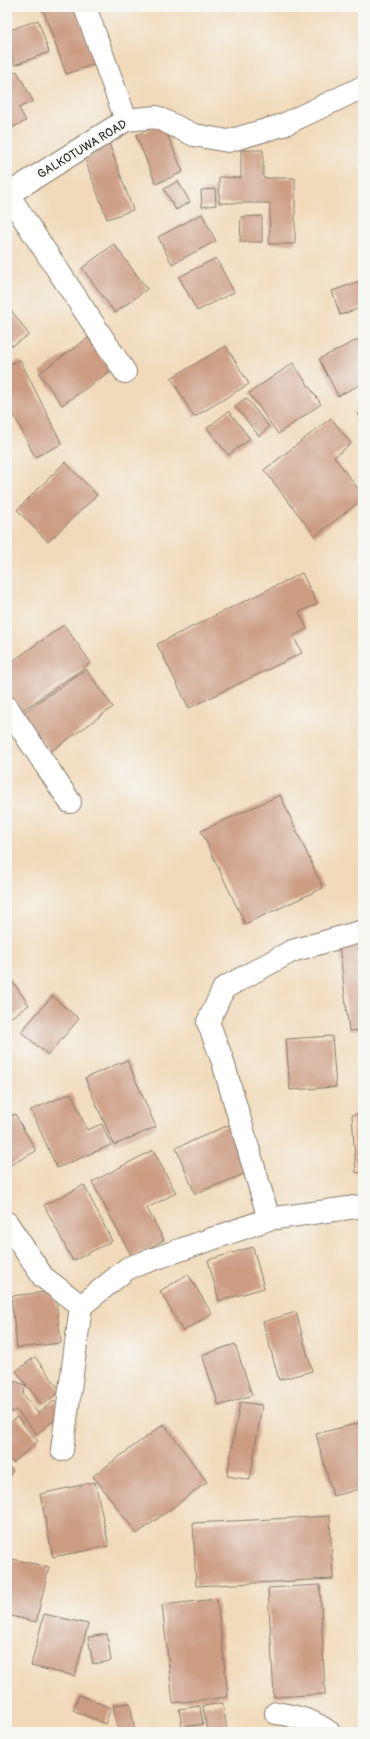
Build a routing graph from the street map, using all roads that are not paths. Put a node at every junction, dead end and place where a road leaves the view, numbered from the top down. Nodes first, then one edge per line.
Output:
1 (86, 7) edge
2 (363, 87) edge
3 (126, 120) junction
4 (7, 194) edge
5 (125, 372) dead end
6 (7, 707) edge
7 (70, 802) dead end
8 (363, 931) edge
9 (363, 1206) edge
10 (269, 1219) junction
11 (7, 1224) edge
12 (81, 1306) junction
13 (62, 1450) dead end
14 (276, 1713) dead end
15 (329, 1732) edge

1 - 3 street
2 - 3 street, GALKOTUWA ROAD
3 - 4 street, GALKOTUWA ROAD
4 - 5 street
6 - 7 street
8 - 10 street
9 - 10 street
10 - 12 street
11 - 12 street
12 - 13 street
14 - 15 street

